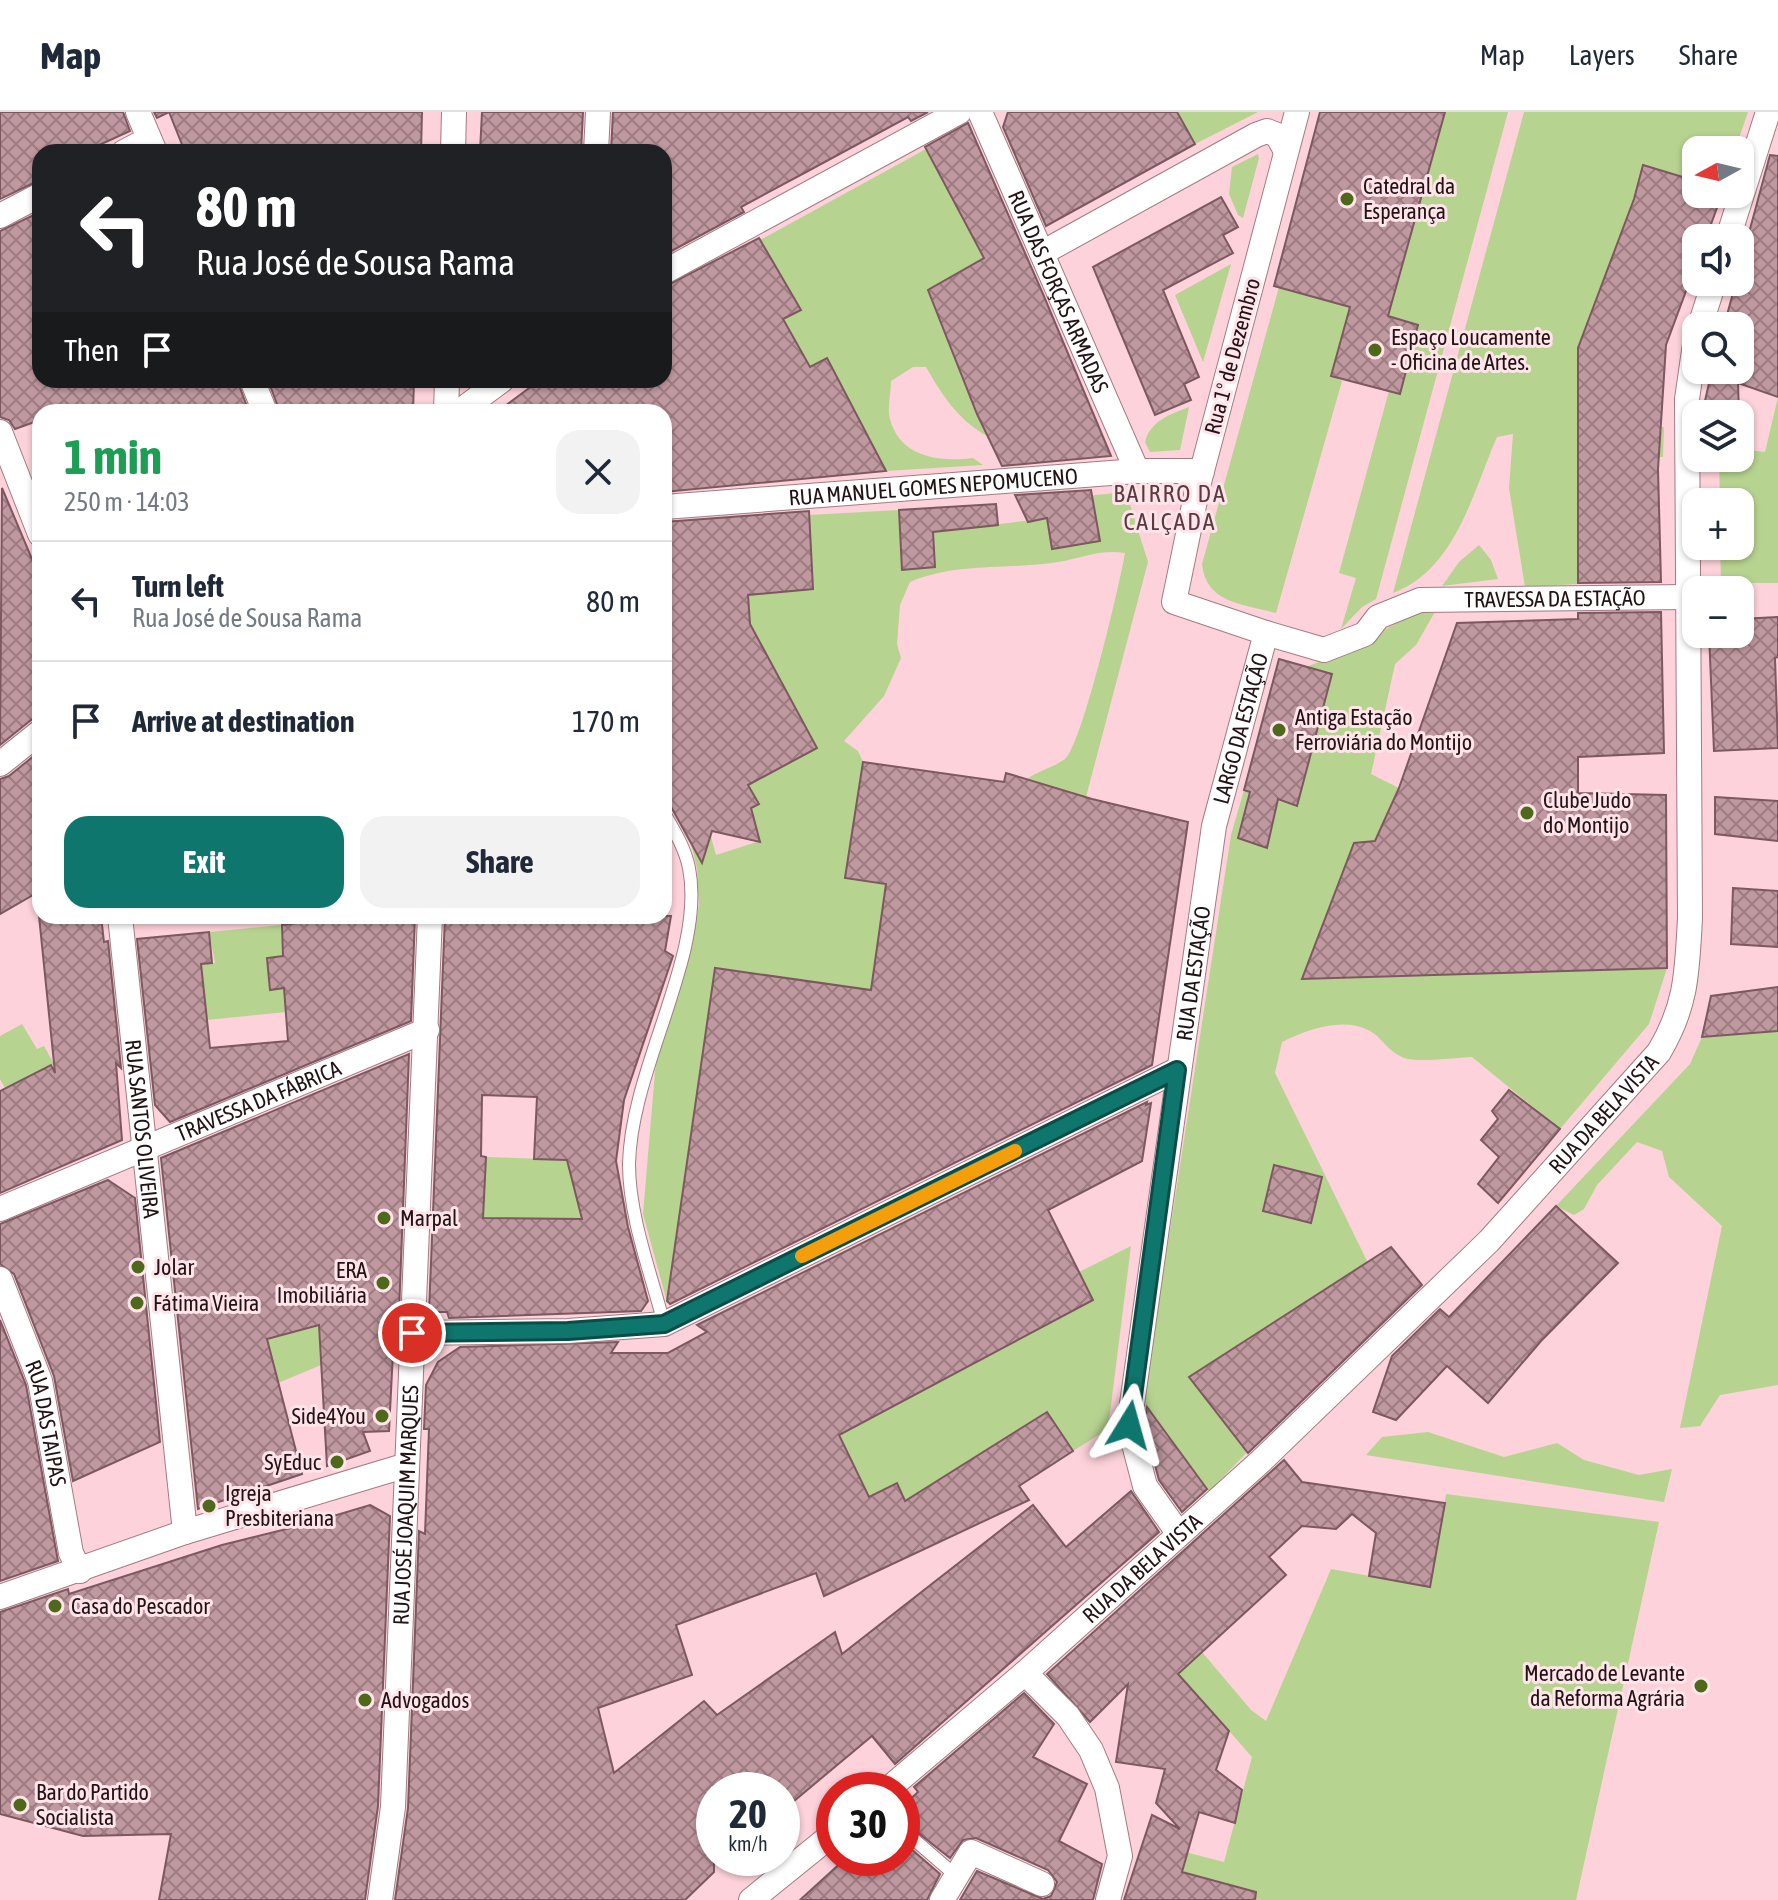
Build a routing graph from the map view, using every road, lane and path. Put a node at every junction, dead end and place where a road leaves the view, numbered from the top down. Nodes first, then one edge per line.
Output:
1 (138, 112) edge
2 (454, 112) edge
3 (598, 112) edge
4 (959, 112) edge
5 (980, 112) edge
6 (1297, 112) edge
7 (1768, 112) edge
8 (152, 144) edge
9 (453, 144) edge
10 (596, 144) edge
11 (1286, 151) junction
12 (32, 199) edge
13 (0, 216) edge
14 (1732, 224) edge
15 (1042, 253) junction
16 (672, 268) edge
17 (1689, 384) edge
18 (491, 388) edge
19 (470, 404) edge
20 (0, 432) edge
21 (1137, 471) junction
22 (1202, 471) junction
23 (672, 506) edge
24 (32, 514) edge
25 (1688, 576) edge
26 (1682, 597) edge
27 (1174, 602) joint
28 (1266, 633) junction
29 (1688, 648) edge
30 (32, 738) edge
31 (0, 764) edge
32 (1214, 826) joint
33 (672, 830) edge
34 (121, 924) edge
35 (430, 924) edge
36 (427, 1030) junction
37 (1177, 1070) junction
38 (143, 1148) junction
39 (0, 1209) edge
40 (0, 1279) edge
41 (664, 1324) junction
42 (412, 1333) junction
43 (407, 1465) junction
44 (185, 1532) junction
45 (1179, 1534) junction
46 (80, 1571) junction
47 (0, 1597) edge
48 (1025, 1673) junction
49 (908, 1772) edge
50 (920, 1845) edge
51 (816, 1848) edge
52 (954, 1874) junction
53 (1042, 1884) dead end
54 (380, 1900) edge
55 (751, 1900) edge
56 (942, 1900) edge
57 (1108, 1900) edge

1 - 8 street
2 - 9 street
3 - 10 street
4 - 16 street
5 - 15 street, RUA DAS FORÇAS ARMADAS
6 - 11 street, Rua 1º de Dezembro
7 - 14 street
11 - 15 street
11 - 22 street, Rua 1º de Dezembro
12 - 13 street
15 - 21 street, RUA DAS FORÇAS ARMADAS
17 - 25 street, RUA DA BELA VISTA
18 - 19 street
20 - 24 street
21 - 22 street, RUA MANUEL GOMES NEPOMUCENO
21 - 23 street, RUA MANUEL GOMES NEPOMUCENO
22 - 27 street, Rua 1º de Dezembro
26 - 28 street, TRAVESSA DA ESTAÇÃO
27 - 28 street, LARGO DA ESTAÇÃO
28 - 32 street, LARGO DA ESTAÇÃO
29 - 45 street, RUA DA BELA VISTA
30 - 31 street
32 - 37 street, RUA DA ESTAÇÃO
33 - 41 lane
34 - 38 street, RUA SANTOS OLIVEIRA
35 - 36 street, RUA JOSÉ JOAQUIM MARQUES
36 - 38 street, TRAVESSA DA FÁBRICA
36 - 42 street, RUA JOSÉ JOAQUIM MARQUES
37 - 41 street
37 - 45 street, RUA DA ESTAÇÃO
38 - 39 street, TRAVESSA DA FÁBRICA
38 - 44 street, RUA SANTOS OLIVEIRA
40 - 46 street, RUA DAS TAIPAS
41 - 42 street
42 - 43 street, RUA JOSÉ JOAQUIM MARQUES
43 - 44 street
43 - 54 street, RUA JOSÉ JOAQUIM MARQUES
44 - 46 street
45 - 48 street, RUA DA BELA VISTA
46 - 47 street
48 - 49 street, RUA DA BELA VISTA
48 - 57 street
50 - 52 lane
51 - 55 street
52 - 53 street
52 - 56 street

